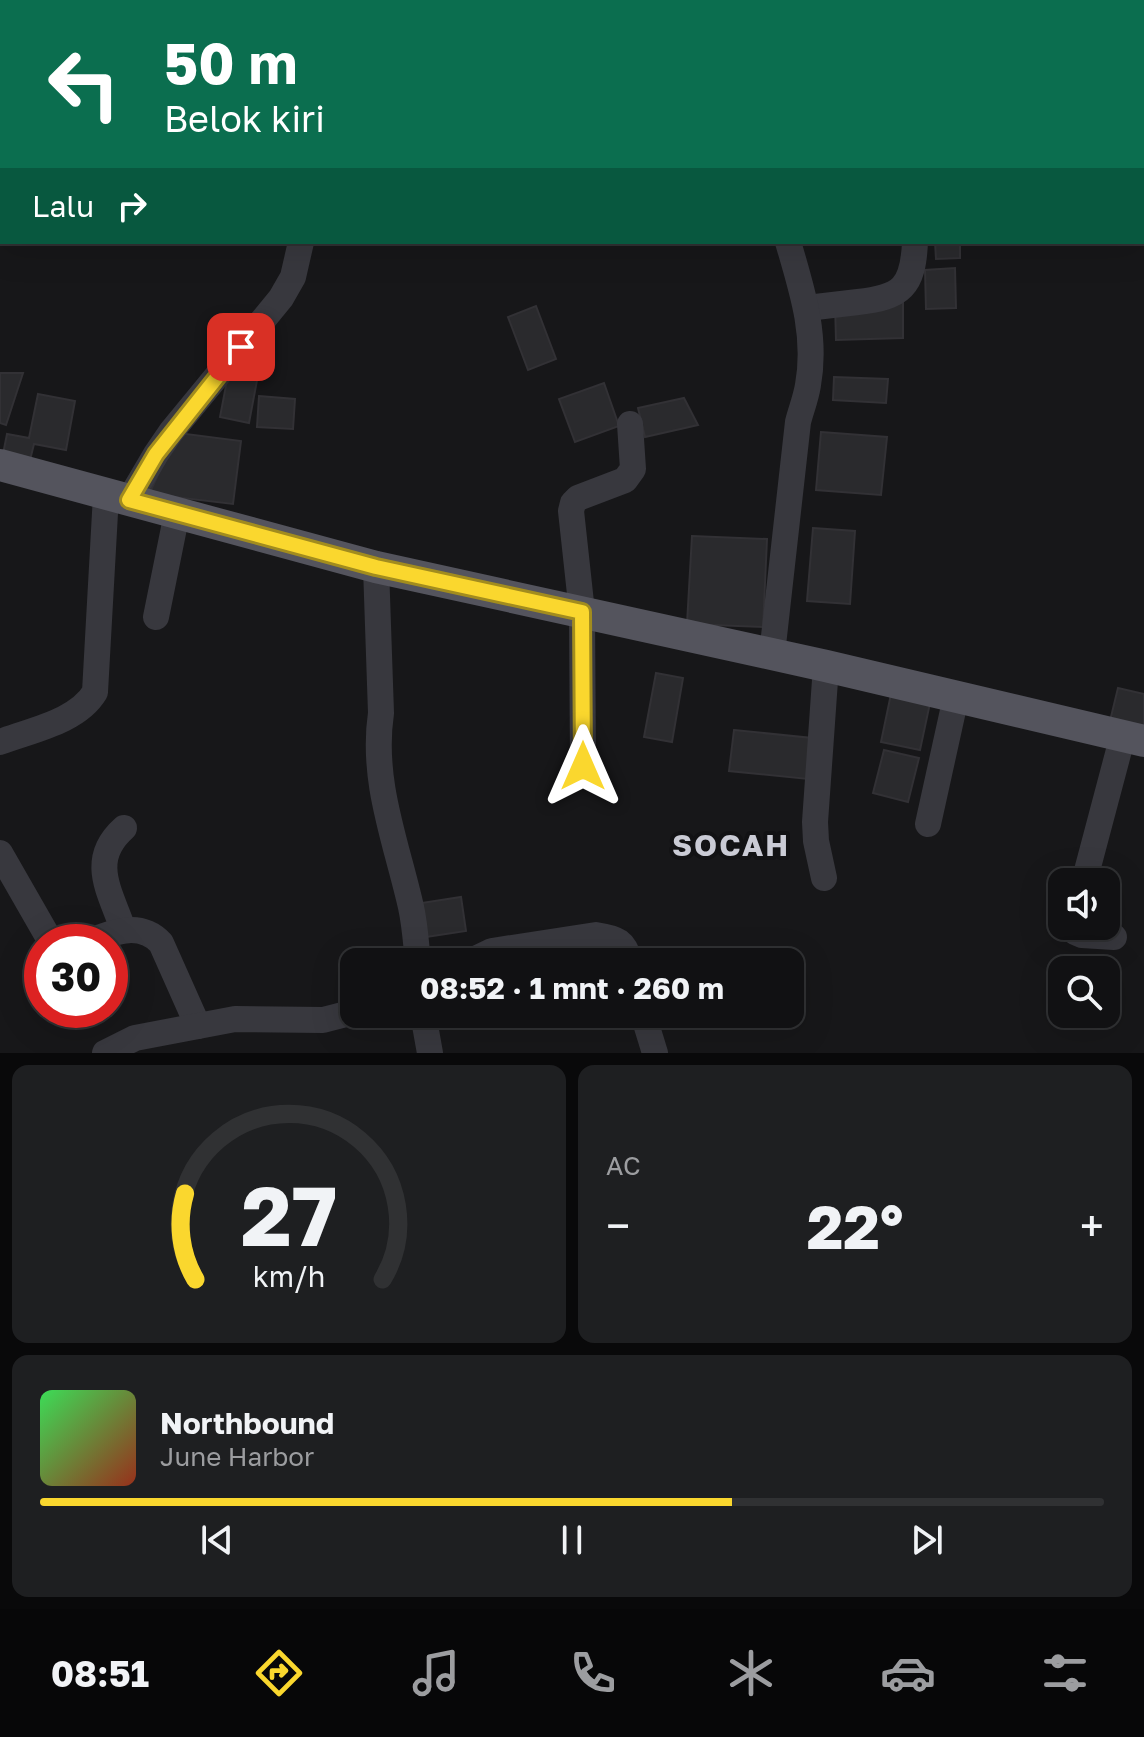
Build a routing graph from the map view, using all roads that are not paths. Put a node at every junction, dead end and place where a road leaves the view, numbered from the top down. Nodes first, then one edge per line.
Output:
1 (301, 244) edge
2 (789, 244) edge
3 (915, 244) edge
4 (807, 308) junction
5 (630, 424) dead end
6 (0, 465) edge
7 (118, 498) junction
8 (177, 513) junction
9 (376, 567) junction
10 (582, 612) junction
11 (156, 617) dead end
12 (772, 654) junction
13 (826, 666) junction
14 (956, 697) junction
15 (1134, 738) edge
16 (0, 742) edge
17 (583, 766) dead end
18 (928, 824) dead end
19 (124, 828) dead end
20 (0, 853) edge
21 (1089, 868) edge
22 (824, 878) dead end
23 (41, 924) edge
24 (121, 924) edge
25 (128, 930) edge
26 (416, 948) edge
27 (512, 948) edge
28 (626, 948) edge
29 (340, 1016) edge
30 (198, 1026) junction
31 (426, 1028) edge
32 (647, 1028) edge
33 (105, 1053) edge
34 (430, 1053) edge
35 (655, 1053) edge

1 - 7 street
2 - 4 street
3 - 4 street
4 - 12 street
5 - 10 street
6 - 7 main road
7 - 8 main road
7 - 16 street
8 - 9 main road
8 - 11 street
9 - 10 main road
9 - 26 street
10 - 12 main road
10 - 17 street
12 - 13 main road
13 - 14 main road
13 - 22 street
14 - 15 main road
14 - 18 street
15 - 21 street
19 - 24 street
20 - 23 street
25 - 30 street
27 - 28 street
29 - 30 street
30 - 33 street
31 - 34 street
32 - 35 street

